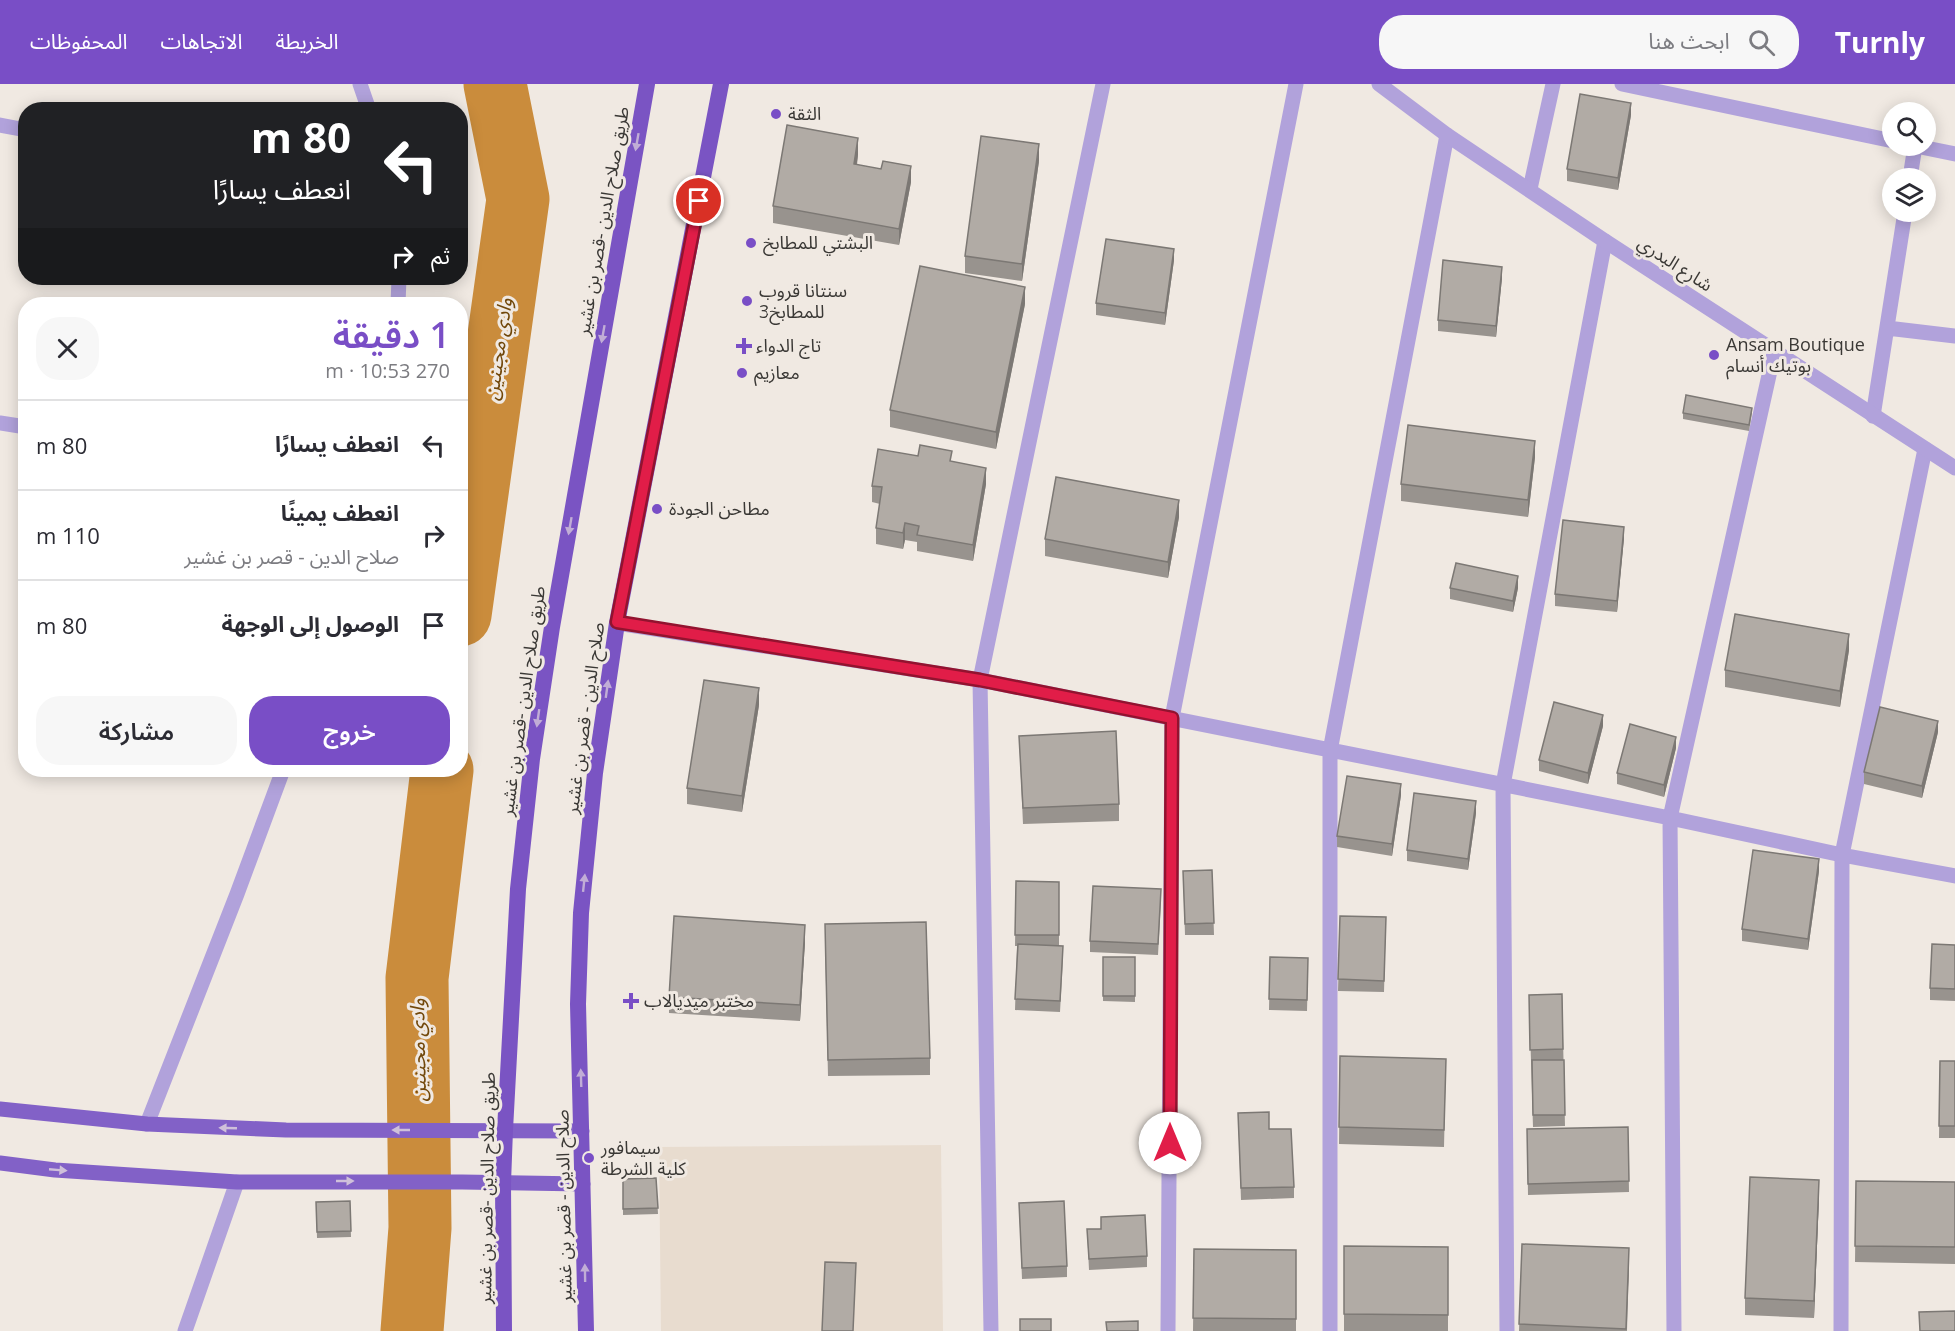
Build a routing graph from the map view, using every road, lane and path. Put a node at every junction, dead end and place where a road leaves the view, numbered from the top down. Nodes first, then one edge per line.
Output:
1 (360, 84) edge
2 (646, 84) edge
3 (721, 84) edge
4 (1102, 84) edge
5 (1296, 84) edge
6 (1379, 84) edge
7 (1553, 84) edge
8 (1622, 84) edge
9 (366, 102) edge
10 (0, 125) edge
11 (18, 128) edge
12 (1447, 135) junction
13 (1882, 139) edge
14 (1936, 150) edge
15 (1955, 154) edge
16 (1530, 189) junction
17 (1903, 222) edge
18 (1605, 241) junction
19 (1887, 327) junction
20 (1955, 336) edge
21 (1774, 352) junction
22 (1873, 416) junction
23 (0, 423) edge
24 (18, 426) edge
25 (1925, 449) junction
26 (1955, 468) edge
27 (617, 622) junction
28 (980, 680) junction
29 (1172, 718) junction
30 (1330, 751) junction
31 (280, 777) edge
32 (1503, 785) junction
33 (1670, 818) junction
34 (1842, 855) junction
35 (1955, 876) edge
36 (0, 1109) edge
37 (147, 1124) junction
38 (506, 1130) junction
39 (582, 1131) junction
40 (0, 1163) edge
41 (237, 1182) junction
42 (503, 1183) junction
43 (583, 1184) junction
44 (185, 1331) edge
45 (504, 1331) edge
46 (586, 1331) edge
47 (992, 1331) edge
48 (1168, 1331) edge
49 (1330, 1331) edge
50 (1507, 1331) edge
51 (1674, 1331) edge
52 (1841, 1331) edge

1 - 9 street
2 -> 38 highway, طريق صلاح الدين -قصر بن غشير
3 - 27 highway, صلاح الدين - قصر بن غشير
4 - 28 street
5 - 29 street
6 - 12 street, شارع البدري
7 - 16 street
8 - 13 street
10 - 11 street
12 - 16 street, شارع البدري
12 - 30 street
14 - 15 street
16 - 18 street, شارع البدري
17 - 19 street
18 - 21 street, شارع البدري
18 - 32 street
19 - 20 street
19 - 22 street
21 - 22 street, شارع البدري
21 - 33 street
22 - 25 street, شارع البدري
23 - 24 street
25 - 26 street, شارع البدري
25 - 34 street
27 - 28 street
39 -> 27 highway, صلاح الدين - قصر بن غشير
28 - 29 street
28 - 47 street
29 - 30 street
29 - 48 street
30 - 32 street
30 - 49 street
31 - 37 street
32 - 33 street
32 - 50 street
33 - 34 street
33 - 51 street
34 - 35 street
34 - 52 street
36 - 37 main road
38 -> 37 main road
38 - 39 main road
38 - 42 highway, طريق صلاح الدين -قصر بن غشير
39 - 43 highway, صلاح الدين - قصر بن غشير
40 -> 41 main road
41 -> 42 main road
41 - 44 street
42 - 43 main road
42 - 45 highway, طريق صلاح الدين -قصر بن غشير
46 -> 43 highway, صلاح الدين - قصر بن غشير

